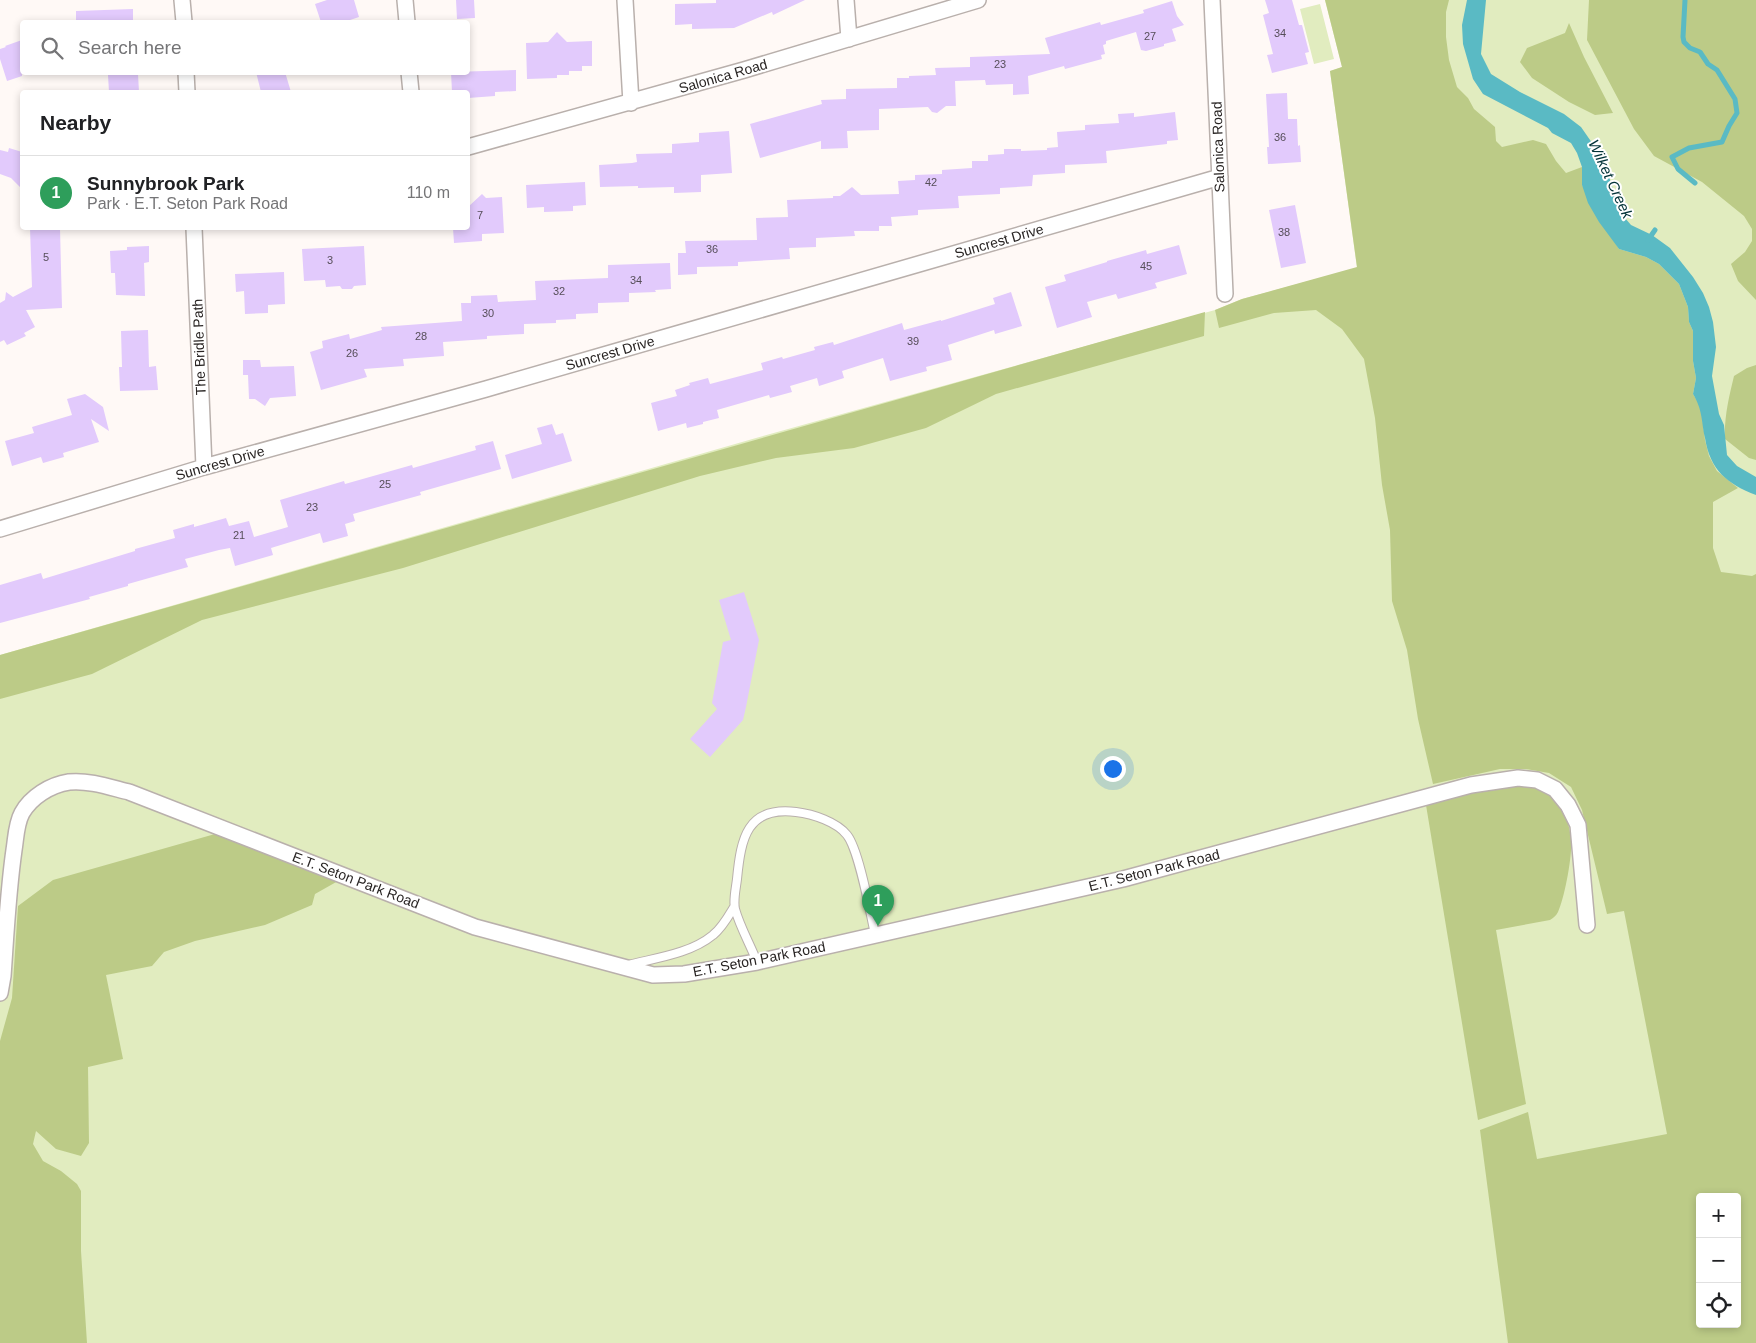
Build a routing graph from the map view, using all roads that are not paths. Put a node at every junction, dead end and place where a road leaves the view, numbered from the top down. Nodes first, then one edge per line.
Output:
1 (182, 0) edge
2 (406, 0) edge
3 (625, 0) edge
4 (846, 0) edge
5 (978, 0) edge
6 (1212, 0) edge
7 (184, 20) edge
8 (407, 20) edge
9 (849, 38) junction
10 (186, 75) edge
11 (410, 75) edge
12 (187, 90) edge
13 (410, 90) edge
14 (631, 103) junction
15 (470, 147) edge
16 (1220, 177) junction
17 (194, 230) edge
18 (1225, 294) dead end
19 (204, 467) junction
20 (0, 529) edge
21 (734, 907) junction
22 (1587, 925) dead end
23 (875, 934) junction
24 (757, 962) junction
25 (624, 966) junction
26 (0, 992) edge

1 - 7 street
2 - 8 street
3 - 14 street
4 - 9 street
5 - 9 street, Salonica Road
6 - 16 street, Salonica Road
9 - 14 street, Salonica Road
10 - 12 street
11 - 13 street
14 - 15 street, Salonica Road
16 - 18 street, Salonica Road
16 - 19 street, Suncrest Drive
17 - 19 street, The Bridle Path
19 - 20 street, Suncrest Drive
21 - 23 lane
21 - 24 lane
21 - 25 lane
22 - 23 street, E.T. Seton Park Road
23 - 24 street, E.T. Seton Park Road
24 - 25 street, E.T. Seton Park Road
25 - 26 street, E.T. Seton Park Road

